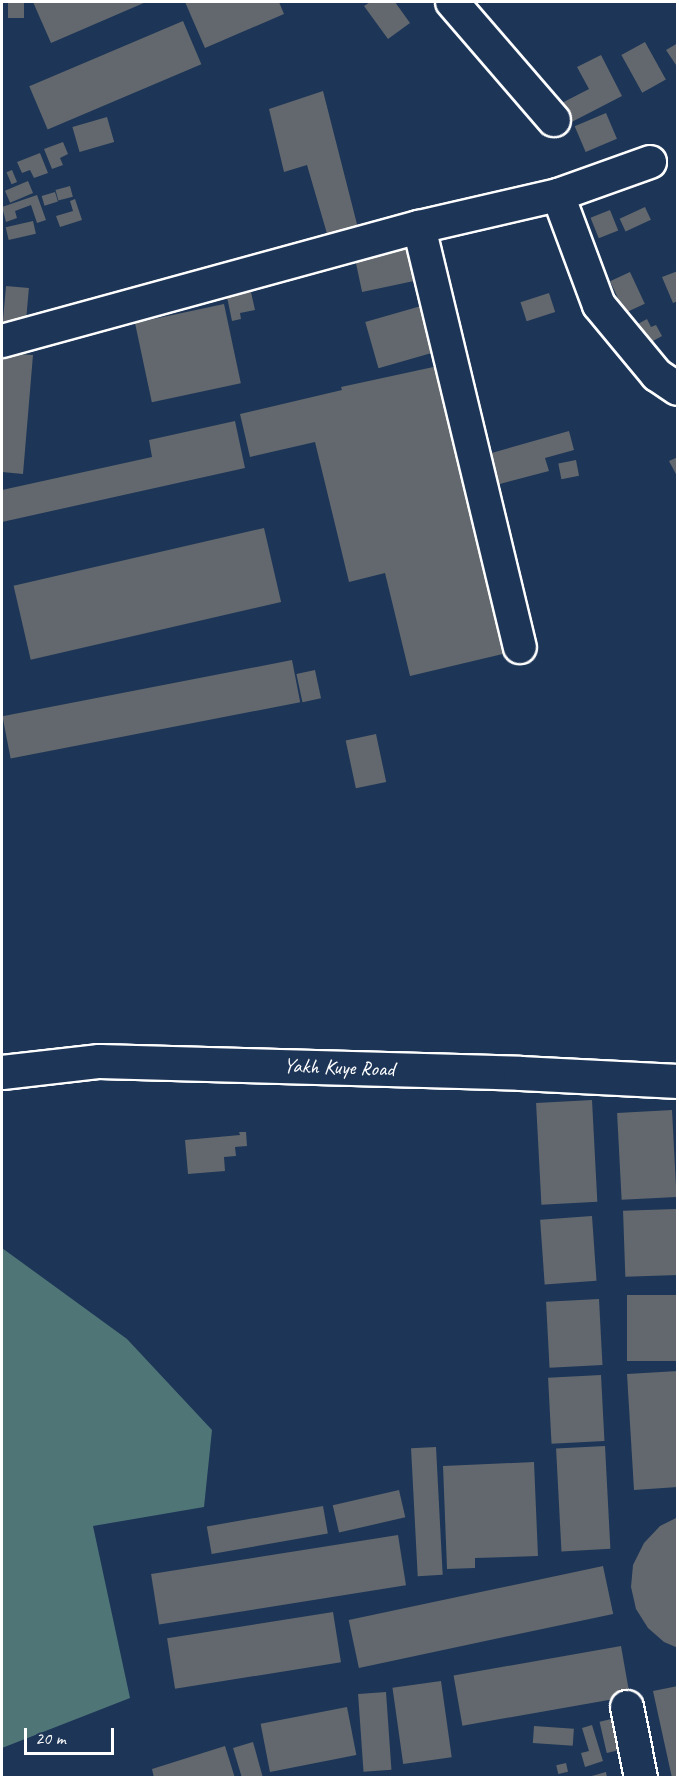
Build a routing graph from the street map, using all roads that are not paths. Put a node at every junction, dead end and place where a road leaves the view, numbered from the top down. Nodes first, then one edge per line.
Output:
1 (452, 2) edge
2 (554, 120) dead end
3 (650, 162) dead end
4 (558, 195) junction
5 (418, 227) junction
6 (2, 341) edge
7 (678, 389) edge
8 (520, 647) dead end
9 (2, 1072) edge
10 (678, 1081) edge
11 (627, 1707) dead end
12 (641, 1778) edge

1 - 2 street
3 - 4 street
4 - 5 street
4 - 7 street
5 - 6 street
5 - 8 street
9 - 10 main road, Yakh Kuye Road
11 - 12 street

